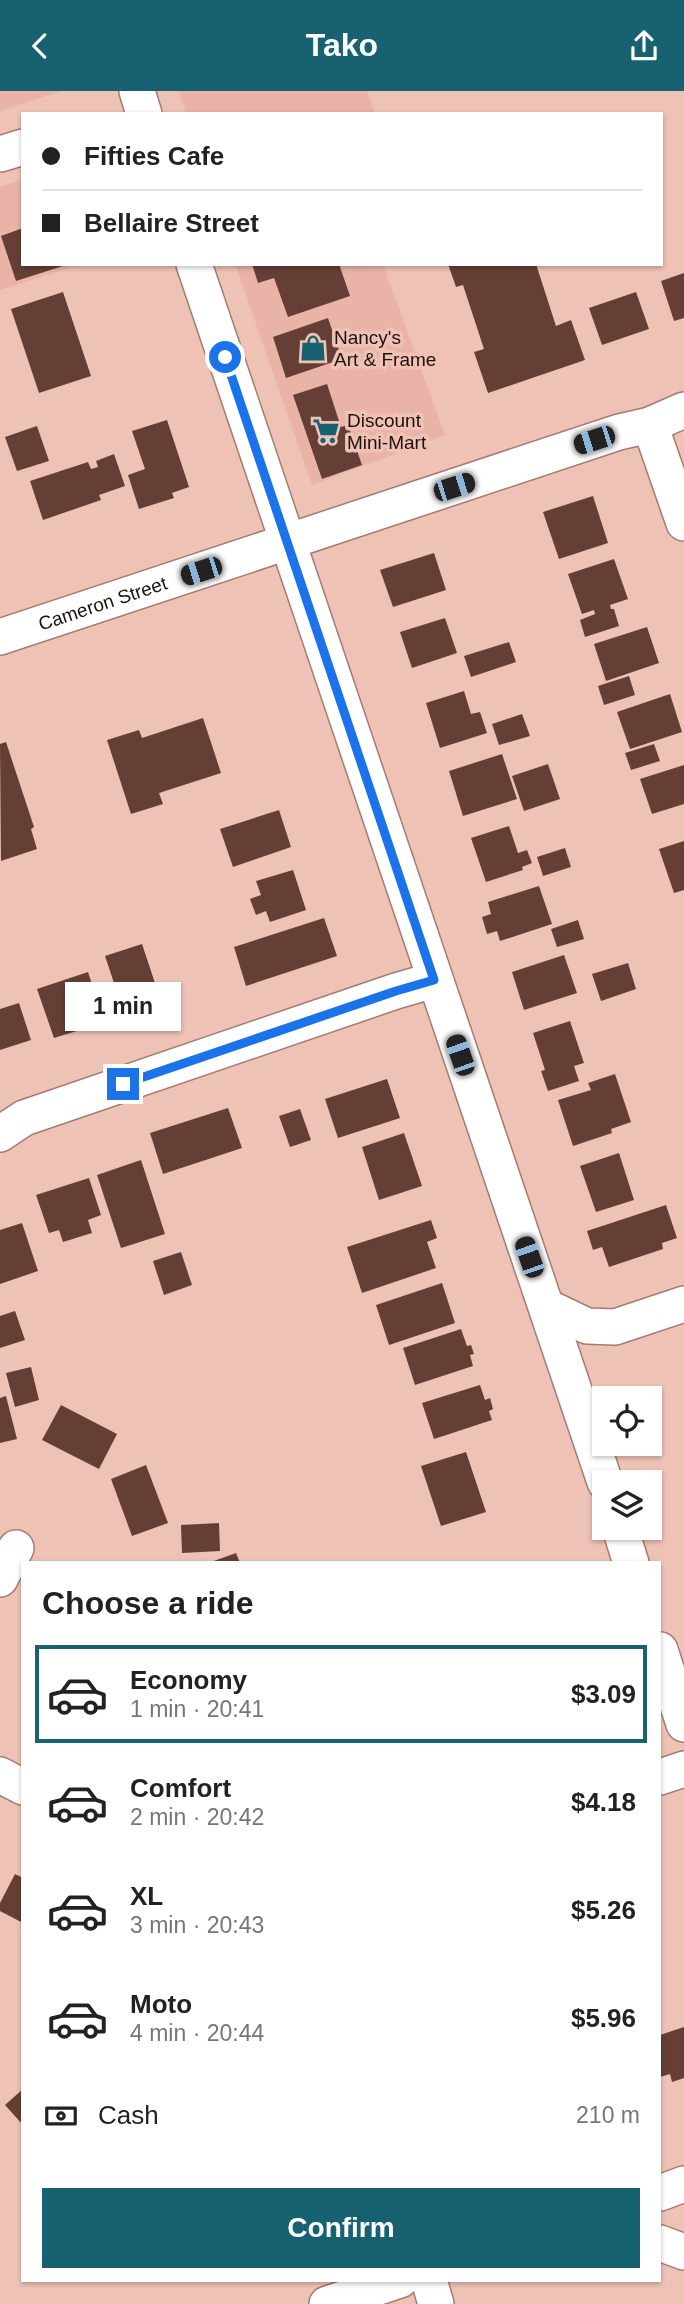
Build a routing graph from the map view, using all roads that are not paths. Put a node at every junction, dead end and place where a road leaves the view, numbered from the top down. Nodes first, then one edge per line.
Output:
1 (21, 148) edge
2 (0, 155) edge
3 (195, 266) edge
4 (684, 410) edge
5 (650, 425) junction
6 (684, 523) edge
7 (286, 543) junction
8 (0, 636) edge
9 (434, 980) junction
10 (0, 1134) edge
11 (684, 1304) edge
12 (547, 1307) junction
13 (601, 1470) edge
14 (624, 1540) edge
15 (16, 1548) dead end
16 (630, 1561) edge
17 (0, 1579) edge
18 (661, 1653) edge
19 (684, 1724) edge
20 (684, 1769) edge
21 (0, 1775) edge
22 (661, 1777) edge
23 (21, 1786) edge
24 (684, 2184) edge
25 (661, 2193) edge
26 (661, 2243) edge
27 (684, 2252) edge
28 (394, 2282) edge
29 (430, 2282) edge
30 (327, 2304) edge
31 (436, 2304) edge

1 - 2 street
3 - 7 street
4 - 5 street, Cameron Street
5 - 6 street
5 - 7 street, Cameron Street
7 - 8 street, Cameron Street
7 - 9 street
9 - 10 street
9 - 12 street
11 - 12 street
12 - 13 street
14 - 16 street
15 - 17 street
18 - 19 street
20 - 22 street
21 - 23 street
24 - 25 street
26 - 27 street
28 - 30 street
29 - 31 street

